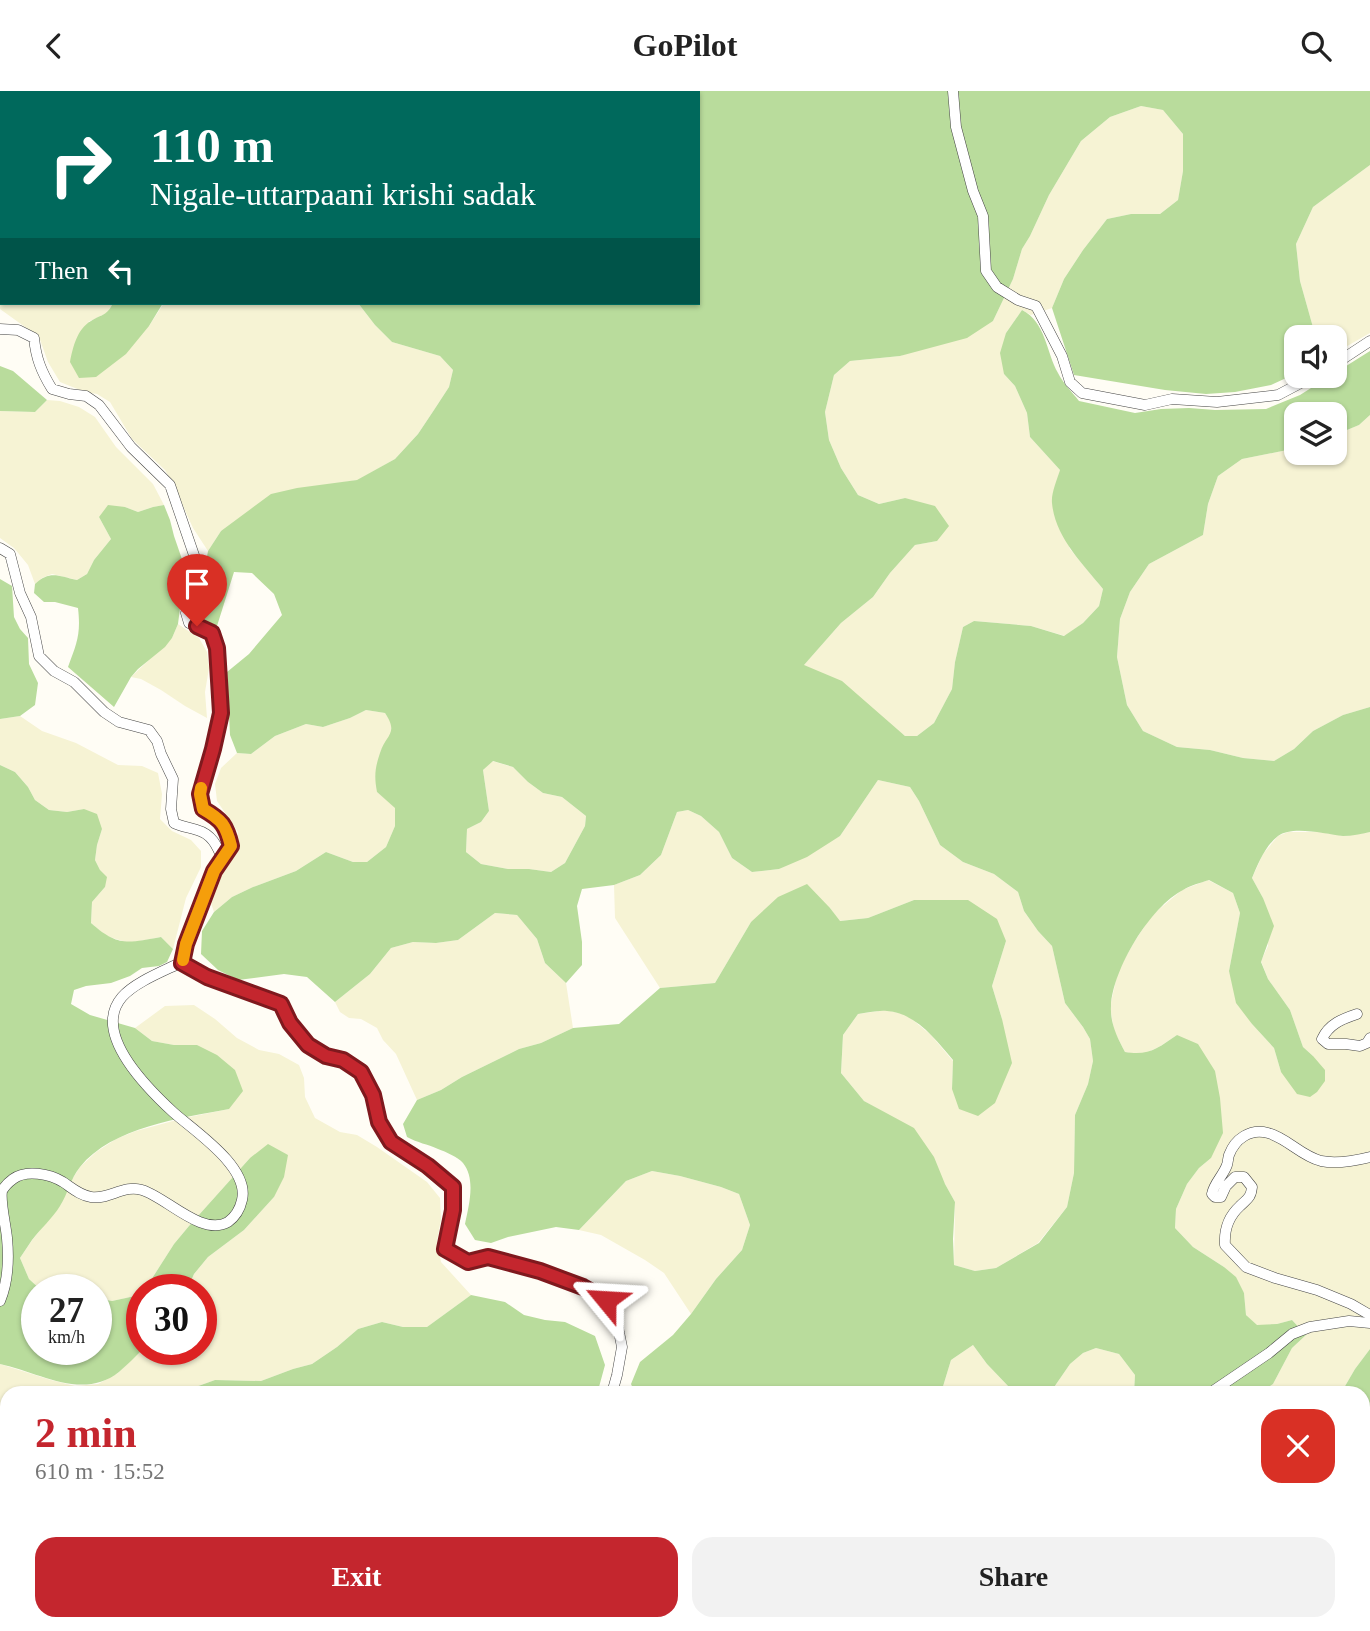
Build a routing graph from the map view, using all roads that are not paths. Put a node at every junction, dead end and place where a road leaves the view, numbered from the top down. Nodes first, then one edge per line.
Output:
1 (953, 91) edge
2 (0, 329) edge
3 (1370, 341) edge
4 (1347, 356) edge
5 (1291, 388) edge
6 (0, 548) edge
7 (223, 860) junction
8 (182, 963) junction
9 (1357, 1014) dead end
10 (1370, 1038) edge
11 (1370, 1157) edge
12 (0, 1301) edge
13 (1370, 1315) edge
14 (1370, 1323) edge
15 (614, 1386) edge
16 (1220, 1386) edge

1 - 5 street
2 - 7 street
3 - 4 street
6 - 7 street
7 - 8 street
8 - 12 street
8 - 15 street
9 - 10 street
11 - 13 street
14 - 16 street

